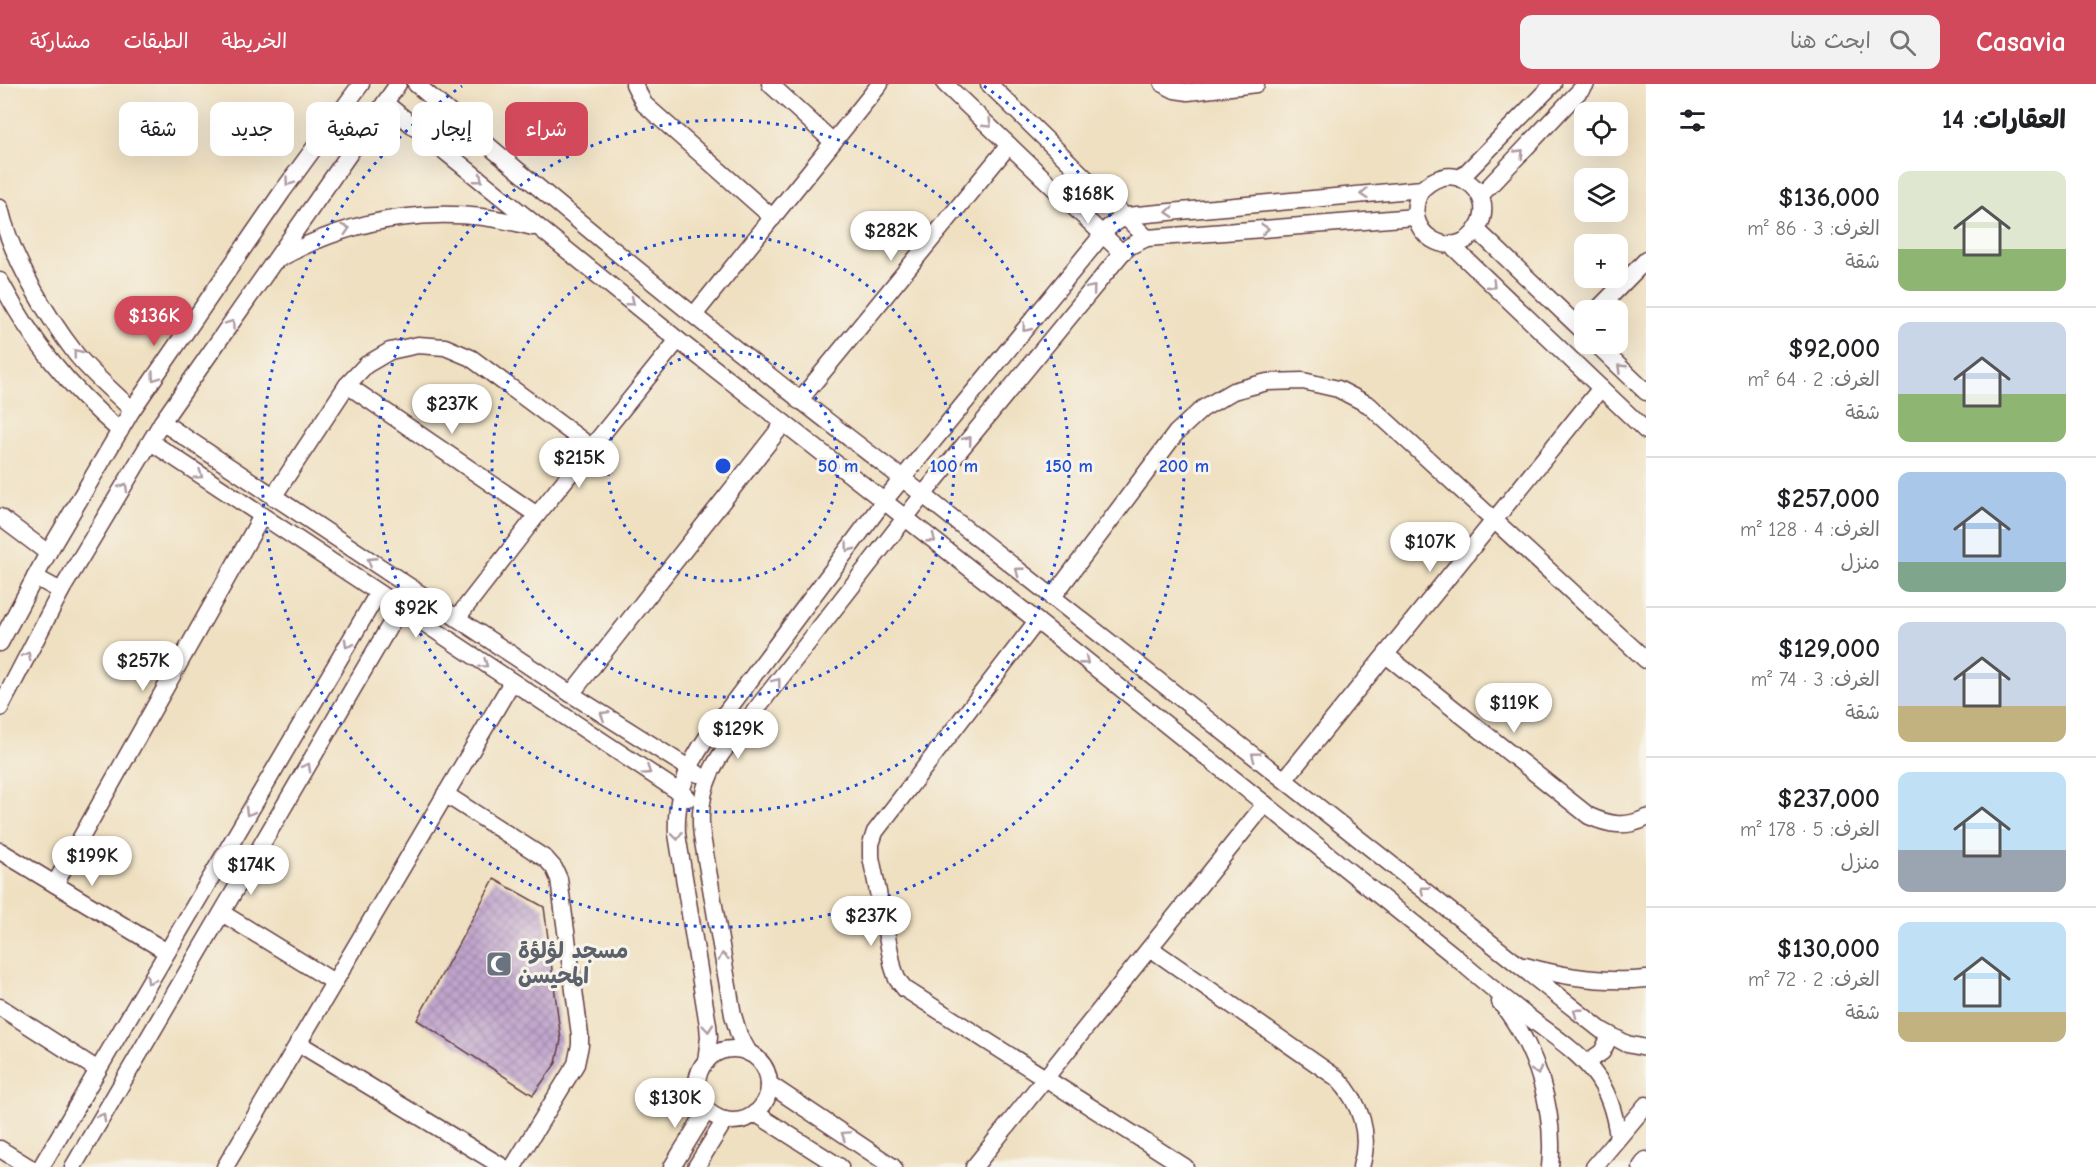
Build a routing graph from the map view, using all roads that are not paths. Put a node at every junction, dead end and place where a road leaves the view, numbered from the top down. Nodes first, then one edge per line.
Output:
1 (361, 84) edge
2 (398, 84) edge
3 (416, 84) edge
4 (634, 84) edge
5 (770, 84) edge
6 (880, 84) edge
7 (945, 84) edge
8 (989, 84) edge
9 (1163, 84) edge
10 (1256, 84) edge
11 (1553, 84) edge
12 (1586, 84) edge
13 (436, 101) joint
14 (386, 102) edge
15 (400, 115) edge
16 (412, 125) edge
17 (833, 142) junction
18 (1009, 144) junction
19 (348, 156) edge
20 (450, 156) edge
21 (1461, 178) junction
22 (1422, 189) junction
23 (1480, 196) junction
24 (0, 208) edge
25 (1126, 216) junction
26 (1415, 217) junction
27 (773, 218) junction
28 (540, 229) junction
29 (1477, 230) junction
30 (1103, 234) junction
31 (1148, 238) junction
32 (1450, 244) junction
33 (1122, 253) junction
34 (1646, 260) edge
35 (274, 262) junction
36 (0, 281) edge
37 (1607, 300) edge
38 (694, 315) junction
39 (1574, 320) edge
40 (678, 340) junction
41 (1606, 354) edge
42 (347, 385) junction
43 (1601, 388) junction
44 (1646, 392) edge
45 (799, 401) junction
46 (132, 410) junction
47 (162, 422) junction
48 (784, 423) junction
49 (120, 431) junction
50 (1646, 431) edge
51 (151, 442) junction
52 (591, 447) junction
53 (903, 479) junction
54 (922, 495) junction
55 (273, 497) junction
56 (884, 501) junction
57 (537, 514) junction
58 (262, 516) junction
59 (0, 517) edge
60 (904, 517) junction
61 (1494, 520) junction
62 (48, 553) junction
63 (35, 577) junction
64 (61, 591) junction
65 (378, 593) junction
66 (1052, 597) junction
67 (400, 608) junction
68 (457, 618) junction
69 (1036, 621) junction
70 (0, 643) edge
71 (1386, 655) junction
72 (1646, 660) edge
73 (512, 682) junction
74 (571, 694) junction
75 (0, 708) edge
76 (689, 769) junction
77 (707, 778) junction
78 (1285, 779) junction
79 (680, 793) junction
80 (445, 795) junction
81 (1265, 804) junction
82 (700, 807) junction
83 (1646, 818) edge
84 (0, 851) edge
85 (55, 884) junction
86 (222, 913) junction
87 (1150, 948) junction
88 (167, 952) junction
89 (1517, 964) junction
90 (1646, 979) edge
91 (334, 982) junction
92 (1486, 985) junction
93 (0, 1007) edge
94 (1610, 1036) junction
95 (298, 1043) junction
96 (1646, 1048) edge
97 (749, 1053) junction
98 (706, 1062) junction
99 (1586, 1063) junction
100 (98, 1070) junction
101 (1045, 1078) junction
102 (769, 1084) junction
103 (1646, 1105) edge
104 (707, 1110) junction
105 (755, 1113) junction
106 (725, 1120) junction
107 (1618, 1137) junction
108 (0, 1149) edge
109 (1646, 1160) edge
110 (232, 1165) edge
111 (29, 1167) edge
112 (41, 1167) edge
113 (73, 1167) edge
114 (503, 1167) edge
115 (513, 1167) edge
116 (672, 1167) edge
117 (696, 1167) edge
118 (840, 1167) edge
119 (893, 1167) edge
120 (974, 1167) edge
121 (1185, 1167) edge
122 (1361, 1167) edge
123 (1550, 1167) edge
124 (1594, 1167) edge
125 (1641, 1167) edge

1 -> 46 street
2 - 14 street
3 - 13 street
4 - 27 street
5 - 17 street
6 - 17 street
7 -> 18 street
8 - 25 street
9 - 10 street
11 - 21 street
23 -> 12 street
13 - 38 street
15 - 16 street
17 - 27 street
18 - 30 street
18 - 45 street
19 - 35 street
20 -> 28 street
21 - 22 street
21 - 23 street
22 -> 25 street
22 - 26 street
23 - 29 street
46 -> 24 street
25 - 30 street
25 - 31 street
31 -> 26 street
26 - 32 street
27 - 38 street
35 -> 28 street
28 -> 40 street
29 - 32 street
29 - 39 street
30 - 33 street
30 -> 53 street
31 - 33 street
32 -> 43 street
54 -> 33 street
34 - 37 street
47 -> 35 street
36 - 49 street
38 - 45 street
40 - 48 street
40 - 52 street
44 -> 41 street
42 - 52 street
42 - 55 street
42 - 57 street
43 - 50 street
43 - 61 street
45 - 53 street
46 - 49 street
47 - 51 street
47 - 55 street
48 - 56 street
48 - 74 street
49 - 62 street
51 -> 58 street
64 -> 51 street
52 - 57 street
53 - 54 street
53 - 56 street
54 - 60 street
66 -> 54 street
68 -> 55 street
56 - 60 street
56 -> 76 street
57 - 68 street
58 - 65 street
58 - 85 street
59 - 62 street
60 -> 69 street
77 -> 60 street
61 - 66 street
61 - 71 street
61 - 72 street
62 - 63 street
63 - 64 street
63 - 70 street
75 -> 64 street
65 - 67 street
65 -> 88 street
78 -> 66 street
67 -> 73 street
86 -> 67 street
68 - 74 street
69 -> 81 street
69 - 101 street
71 - 78 street
71 - 83 street
73 -> 79 street
73 - 80 street
76 -> 74 street
76 - 77 street
76 - 79 street
77 - 82 street
89 -> 78 street
79 - 82 street
79 -> 98 street
80 - 91 street
80 - 115 street
81 - 87 street
81 - 92 street
97 -> 82 street
84 - 85 street
85 - 88 street
86 - 91 street
113 -> 86 street
87 - 101 street
87 - 122 street
88 -> 100 street
89 - 90 street
94 -> 89 street
91 - 95 street
92 - 99 street
92 -> 123 street
93 - 100 street
94 - 96 street
94 - 99 street
95 - 110 street
95 - 114 street
97 - 98 street
97 - 102 street
98 - 104 street
99 - 107 street
100 - 112 street
101 - 120 street
101 - 121 street
102 - 105 street
119 -> 102 street
103 - 107 street
104 - 106 street
104 - 116 street
105 - 106 street
105 - 118 street
106 - 117 street
107 - 124 street
108 - 111 street
109 - 125 street

